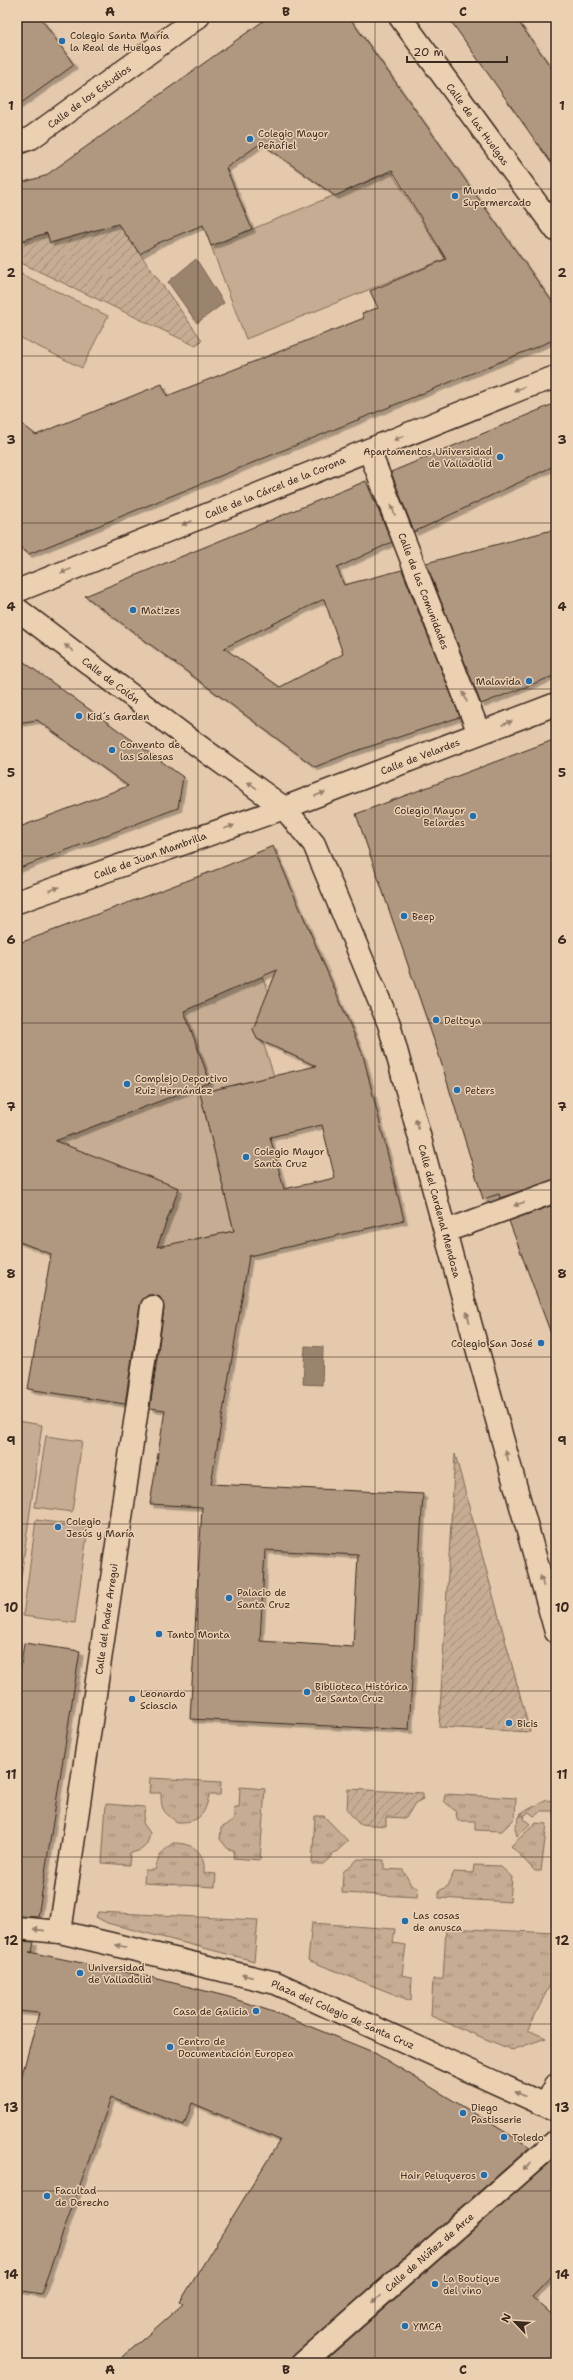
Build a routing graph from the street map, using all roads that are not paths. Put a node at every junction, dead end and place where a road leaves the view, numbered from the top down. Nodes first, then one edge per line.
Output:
1 (198, 17) edge
2 (400, 17) edge
3 (17, 143) edge
4 (556, 230) edge
5 (556, 376) edge
6 (369, 450) junction
7 (17, 591) edge
8 (17, 609) edge
9 (556, 704) edge
10 (479, 733) junction
11 (284, 808) junction
12 (17, 902) edge
13 (556, 1191) edge
14 (446, 1231) junction
15 (152, 1307) dead end
16 (556, 1632) edge
17 (17, 1928) edge
18 (60, 1932) junction
19 (556, 2086) edge
20 (551, 2107) edge
21 (556, 2141) edge
22 (303, 2363) edge

1 - 3 street, Calle de los Estudios
2 - 4 street, Calle de las Huelgas
5 -> 6 street, Calle de la Cárcel de la Corona
6 -> 7 street, Calle de la Cárcel de la Corona
10 -> 6 street, Calle de las Comunidades
11 -> 8 street, Calle de Colón
10 -> 9 street, Calle de Velardes
11 -> 10 street, Calle de Velardes
12 -> 11 street, Calle de Juan Mambrilla
14 -> 11 street, Calle del Cardenal Mendoza
13 -> 14 street
16 -> 14 street, Calle del Cardenal Mendoza
15 - 18 street, Calle del Padre Arregui
18 -> 17 street, Plaza del Colegio de Santa Cruz
20 -> 18 street, Plaza del Colegio de Santa Cruz
19 - 20 street, Plaza del Colegio de Santa Cruz
21 -> 22 street, Calle de Núñez de Arce

